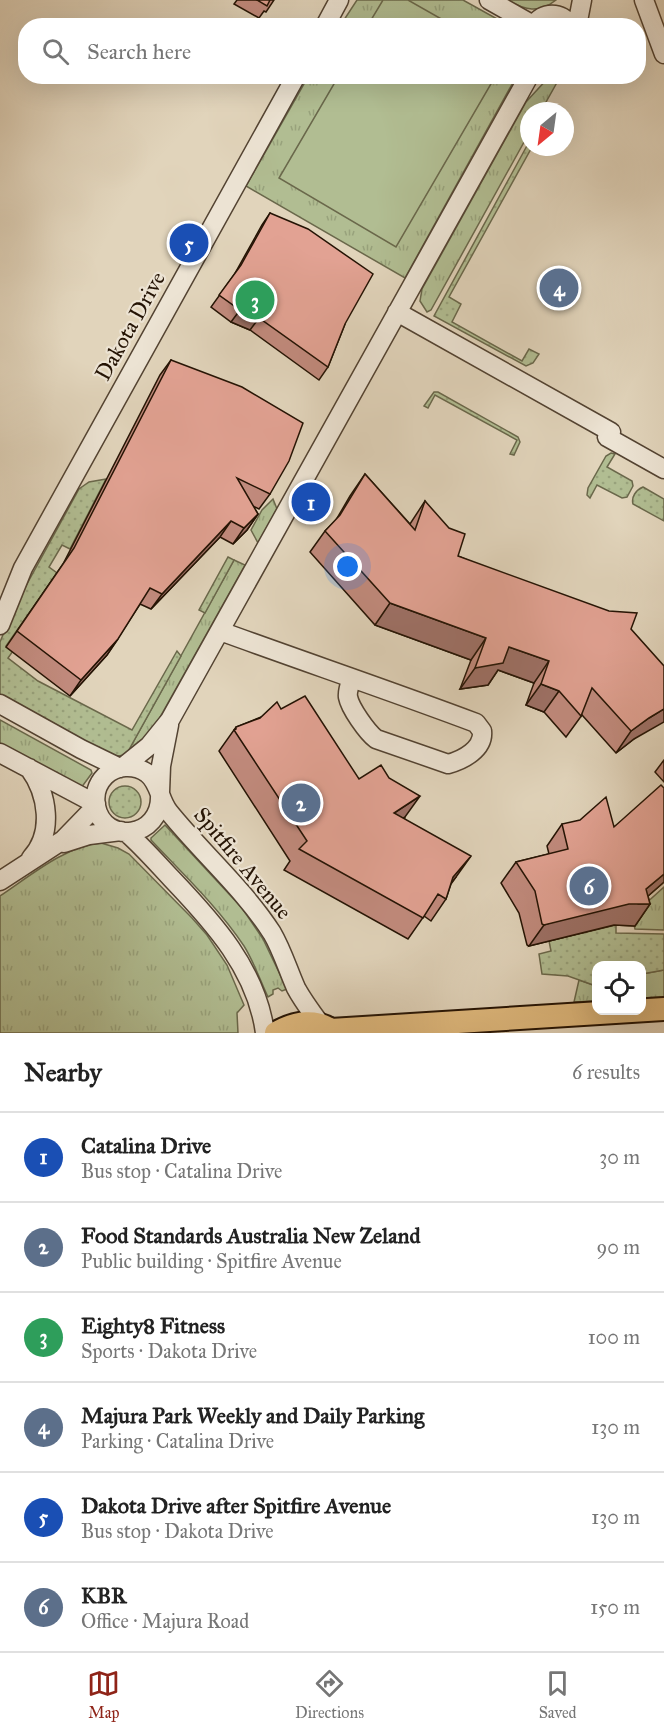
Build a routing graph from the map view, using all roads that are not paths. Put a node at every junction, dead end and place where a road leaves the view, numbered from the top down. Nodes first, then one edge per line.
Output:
1 (339, 0) edge
2 (489, 0) edge
3 (564, 0) edge
4 (582, 0) edge
5 (644, 0) edge
6 (329, 18) edge
7 (527, 18) edge
8 (541, 18) edge
9 (548, 18) edge
10 (565, 18) edge
11 (579, 18) edge
12 (664, 54) edge
13 (292, 84) edge
14 (525, 84) edge
15 (397, 313) junction
16 (664, 469) edge
17 (23, 568) junction
18 (0, 597) edge
19 (0, 624) edge
20 (220, 631) junction
21 (352, 678) junction
22 (0, 704) edge
23 (170, 720) junction
24 (0, 753) edge
25 (121, 767) junction
26 (29, 768) junction
27 (160, 794) junction
28 (96, 805) junction
29 (123, 832) junction
30 (53, 848) junction
31 (24, 866) junction
32 (0, 881) edge
33 (664, 1009) edge
34 (329, 1029) edge
35 (265, 1033) edge
36 (276, 1033) edge

1 - 6 street
2 - 7 street
3 - 8 street
4 - 11 street
5 - 12 street
9 - 10 street
13 - 17 street, Dakota Drive
14 - 15 street
15 - 16 street
15 - 20 street
17 - 18 street
17 - 19 street
20 - 21 street
20 - 23 street
21 - 21 street
22 - 25 street
23 - 25 street
23 - 27 street
24 - 26 street
25 - 27 street
25 - 28 street
26 - 28 street
26 - 31 street
27 - 29 street
27 - 34 street, Spitfire Avenue
28 - 29 street
28 - 30 street
29 - 30 street
29 - 35 street
30 - 31 street
31 - 32 street
33 - 34 main road
34 - 36 main road

